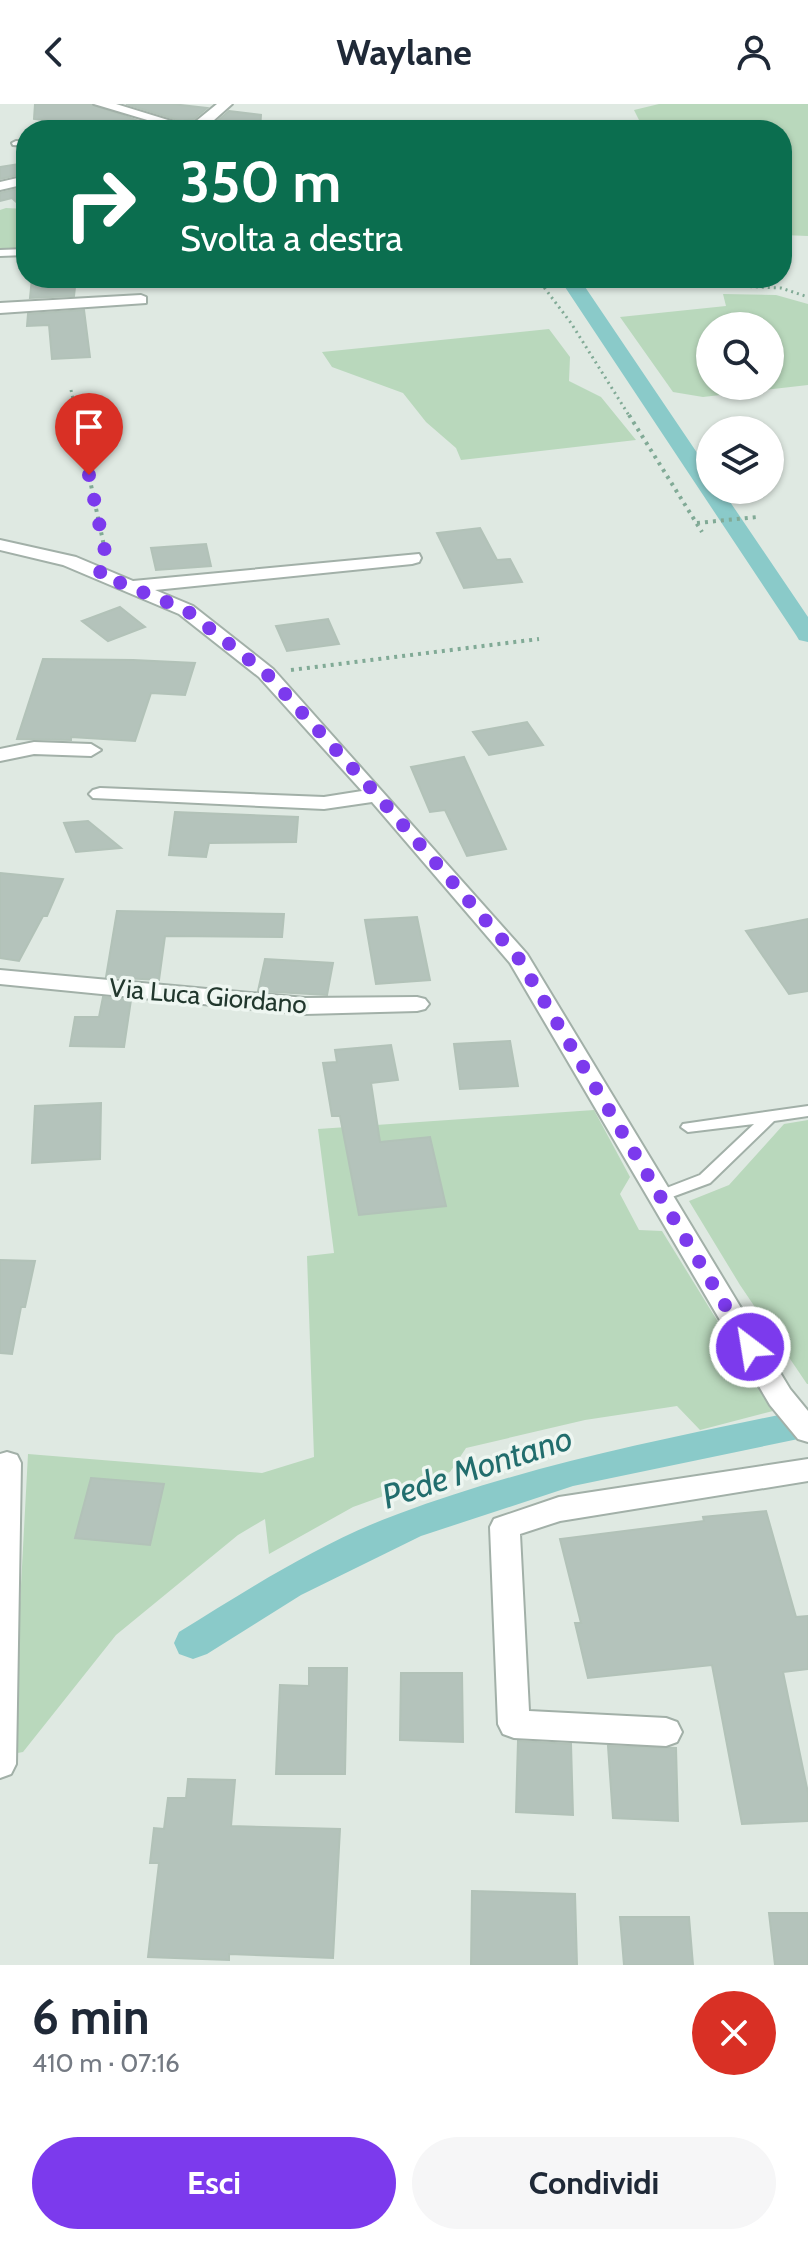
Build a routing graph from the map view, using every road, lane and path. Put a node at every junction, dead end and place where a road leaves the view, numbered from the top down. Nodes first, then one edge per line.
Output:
1 (101, 104) edge
2 (225, 104) edge
3 (161, 120) edge
4 (206, 120) edge
5 (547, 288) edge
6 (781, 288) edge
7 (808, 297) edge
8 (141, 300) dead end
9 (0, 308) edge
10 (71, 390) dead end
11 (757, 517) dead end
12 (697, 523) junction
13 (702, 532) dead end
14 (0, 545) edge
15 (412, 558) dead end
16 (99, 574) junction
17 (130, 587) junction
18 (539, 639) dead end
19 (266, 673) junction
20 (91, 750) dead end
21 (0, 755) edge
22 (100, 794) dead end
23 (377, 795) junction
24 (0, 977) edge
25 (417, 1004) dead end
26 (808, 1111) edge
27 (770, 1117) junction
28 (688, 1127) dead end
29 (661, 1196) junction
30 (808, 1431) edge
31 (7, 1463) dead end
32 (808, 1470) edge
33 (666, 1732) dead end
34 (0, 1764) edge

1 - 3 street
2 - 4 street
5 - 12 path
6 - 7 path
8 - 9 street
10 - 16 path
11 - 12 path
12 - 13 path
14 - 16 street
15 - 17 street
16 - 17 street
17 - 19 street
18 - 19 path
19 - 23 street
20 - 21 street
22 - 23 street
23 - 29 street
24 - 25 street, Via Luca Giordano
26 - 27 lane
27 - 28 lane
27 - 29 lane
29 - 30 street
31 - 34 street
32 - 33 street

